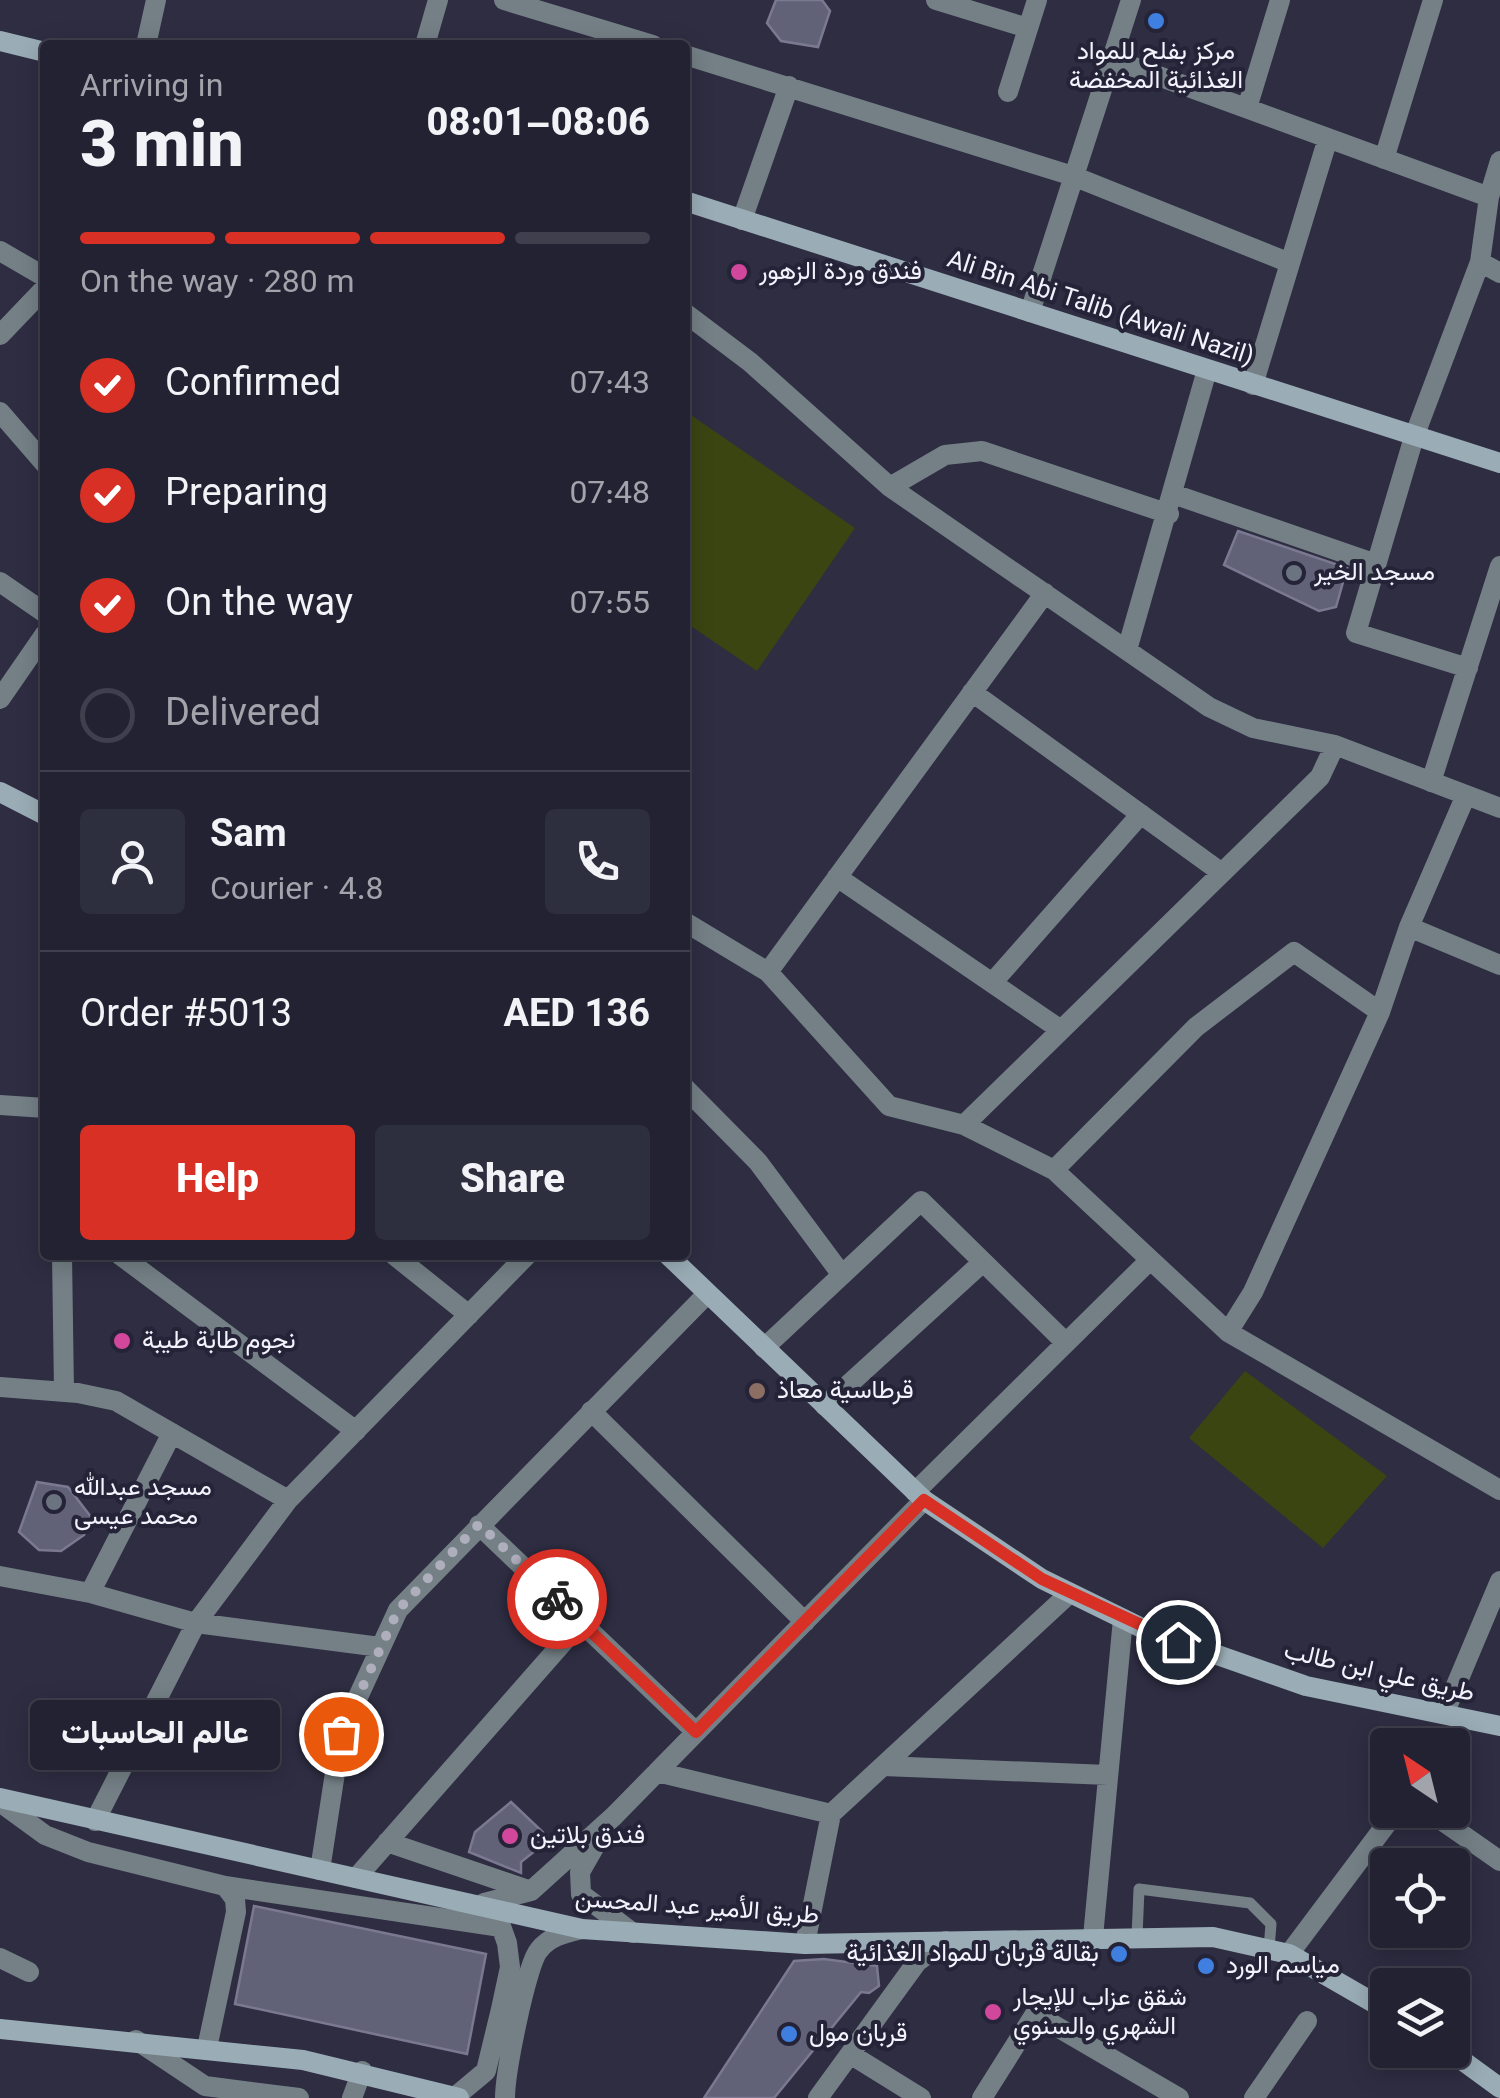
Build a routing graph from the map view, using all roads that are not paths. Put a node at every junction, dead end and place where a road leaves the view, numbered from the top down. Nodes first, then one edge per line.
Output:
1 (156, 0) edge
2 (438, 0) edge
3 (504, 0) edge
4 (936, 0) edge
5 (1037, 0) edge
6 (1131, 0) edge
7 (1280, 0) edge
8 (1433, 0) edge
9 (1028, 28) junction
10 (147, 40) edge
11 (426, 40) edge
12 (636, 40) edge
13 (0, 41) edge
14 (40, 51) edge
15 (690, 56) edge
16 (1112, 59) junction
17 (789, 86) junction
18 (1008, 92) dead end
19 (1247, 108) junction
20 (1328, 138) junction
21 (1384, 159) junction
22 (1500, 161) edge
23 (1073, 176) junction
24 (1489, 197) junction
25 (690, 204) edge
26 (742, 220) junction
27 (0, 251) edge
28 (1480, 262) junction
29 (1290, 263) junction
30 (1500, 272) edge
31 (40, 275) edge
32 (40, 293) edge
33 (1030, 312) junction
34 (690, 317) edge
35 (0, 335) edge
36 (1207, 370) junction
37 (1253, 385) junction
38 (0, 412) edge
39 (1414, 438) junction
40 (40, 458) edge
41 (1500, 463) edge
42 (890, 487) junction
43 (1171, 504) junction
44 (1376, 564) junction
45 (1500, 566) edge
46 (0, 582) edge
47 (1045, 592) junction
48 (1495, 596) edge
49 (40, 609) edge
50 (40, 641) edge
51 (1127, 650) junction
52 (1468, 668) junction
53 (972, 692) junction
54 (0, 699) edge
55 (1335, 746) junction
56 (1431, 782) junction
57 (0, 792) edge
58 (1466, 795) junction
59 (1500, 808) edge
60 (40, 812) edge
61 (1140, 814) junction
62 (1222, 873) junction
63 (837, 877) junction
64 (690, 925) edge
65 (1410, 927) junction
66 (1500, 965) edge
67 (768, 972) junction
68 (992, 983) junction
69 (1380, 1012) junction
70 (1061, 1030) junction
71 (690, 1093) edge
72 (0, 1105) edge
73 (40, 1108) edge
74 (964, 1125) junction
75 (1054, 1170) junction
76 (62, 1260) edge
77 (127, 1260) edge
78 (400, 1260) edge
79 (523, 1260) edge
80 (673, 1260) edge
81 (1150, 1260) junction
82 (983, 1262) junction
83 (842, 1275) junction
84 (706, 1294) junction
85 (469, 1315) junction
86 (1228, 1332) junction
87 (1066, 1344) junction
88 (764, 1348) junction
89 (0, 1387) edge
90 (64, 1392) junction
91 (825, 1406) junction
92 (592, 1411) junction
93 (356, 1431) junction
94 (172, 1432) junction
95 (1500, 1490) edge
96 (920, 1496) junction
97 (288, 1500) junction
98 (479, 1524) junction
99 (0, 1576) edge
100 (1500, 1582) edge
101 (90, 1593) junction
102 (1070, 1593) junction
103 (1123, 1619) junction
104 (581, 1622) junction
105 (805, 1622) junction
106 (196, 1623) junction
107 (380, 1648) junction
108 (1444, 1714) junction
109 (1500, 1726) edge
110 (696, 1732) junction
111 (883, 1766) junction
112 (657, 1772) junction
113 (1108, 1775) junction
114 (0, 1800) edge
115 (831, 1814) junction
116 (614, 1816) junction
117 (94, 1821) junction
118 (1382, 1828) edge
119 (1453, 1828) edge
120 (387, 1842) junction
121 (1500, 1861) edge
122 (320, 1870) junction
123 (356, 1878) junction
124 (225, 1886) junction
125 (531, 1891) junction
126 (488, 1905) junction
127 (502, 1927) junction
128 (582, 1928) junction
129 (633, 1933) junction
130 (1093, 1937) junction
131 (1137, 1938) junction
132 (946, 1941) junction
133 (805, 1944) junction
134 (1279, 1952) junction
135 (0, 1958) edge
136 (30, 1972) dead end
137 (1370, 2002) edge
138 (1306, 2021) dead end
139 (0, 2030) edge
140 (136, 2040) junction
141 (207, 2048) junction
142 (850, 2054) junction
143 (1470, 2066) edge
144 (362, 2070) junction
145 (1500, 2088) edge
146 (203, 2092) edge
147 (254, 2094) edge
148 (300, 2098) edge
149 (352, 2098) edge
150 (457, 2098) edge
151 (505, 2098) edge
152 (818, 2098) edge
153 (922, 2098) edge
154 (982, 2098) edge
155 (1179, 2098) edge
156 (1254, 2098) edge

1 - 10 street
2 - 11 street
3 - 12 street
4 - 9 street
5 - 9 street
6 - 16 street
7 - 19 street
8 - 21 street
9 - 18 street
13 - 14 main road
15 - 17 street
16 - 19 street
16 - 23 street
17 - 23 street
17 - 26 street
19 - 20 street
20 - 21 street
20 - 29 street
21 - 24 street
22 - 24 street
23 - 29 street
23 - 33 street
24 - 28 street
25 - 26 main road, Ali Bin Abi Talib (Awali Nazil)
26 - 33 main road, Ali Bin Abi Talib (Awali Nazil)
27 - 31 street
28 - 30 street
28 - 39 street
29 - 37 street
32 - 35 street
33 - 36 main road, Ali Bin Abi Talib (Awali Nazil)
34 - 42 street
36 - 37 main road, Ali Bin Abi Talib (Awali Nazil)
36 - 43 street
37 - 39 main road, Ali Bin Abi Talib (Awali Nazil)
38 - 40 street
39 - 41 main road, Ali Bin Abi Talib (Awali Nazil)
39 - 44 street
42 - 43 street
42 - 47 street
43 - 44 street
43 - 51 street
44 - 52 street
45 - 48 street
46 - 49 street
47 - 51 street
47 - 53 street
48 - 52 street
50 - 54 street
51 - 55 street
52 - 56 street
53 - 61 street
53 - 63 street
55 - 56 street
55 - 62 street
56 - 58 street
57 - 60 main road
58 - 59 street
58 - 65 street
61 - 62 street
61 - 68 street
62 - 70 street
63 - 67 street
63 - 68 street
64 - 67 street
65 - 66 street
65 - 69 street
67 - 74 street
68 - 70 street
69 - 75 street
69 - 86 street
70 - 74 street
71 - 83 street
72 - 73 street
74 - 75 street
75 - 81 street
76 - 90 street
77 - 93 street
78 - 85 street
79 - 85 street
80 - 84 main road, طريق علي ابن طالب
81 - 86 street
81 - 87 street
82 - 83 street
82 - 87 street
82 - 91 street
83 - 88 street
84 - 88 main road, طريق علي ابن طالب
84 - 92 street
85 - 93 street
86 - 95 street
87 - 96 street
88 - 91 main road, طريق علي ابن طالب
89 - 90 street
90 - 94 street
91 - 96 main road, طريق علي ابن طالب
92 - 98 street
92 - 105 street
93 - 97 street
94 - 97 street
94 - 101 street
96 - 102 main road, طريق علي ابن طالب
96 - 105 street
97 - 106 street
98 - 104 street
98 - 107 street
99 - 101 street
100 - 108 street
101 - 106 street
102 - 103 main road, طريق علي ابن طالب
102 - 111 street
103 - 108 main road, طريق علي ابن طالب
103 - 113 street
104 - 110 street
104 - 120 street
105 - 110 street
106 - 107 street
106 - 117 street
107 - 122 street
108 - 109 main road, طريق علي ابن طالب
110 - 112 street
111 - 113 street
111 - 115 street
112 - 115 street
112 - 116 street
113 - 130 street
114 - 117 main road, طريق الأمير عبد المحسن
114 - 124 street
115 - 133 street
116 - 125 street
116 - 129 street
117 - 122 main road, طريق الأمير عبد المحسن
118 - 134 street
119 - 121 street
120 - 123 street
120 - 125 street
122 - 123 main road, طريق الأمير عبد المحسن
123 - 126 main road, طريق الأمير عبد المحسن
124 - 127 street
124 - 141 street
125 - 126 street
126 - 127 street
126 - 128 main road, طريق الأمير عبد المحسن
127 - 150 street
128 - 129 main road, طريق الأمير عبد المحسن
128 - 151 street
129 - 133 main road, طريق الأمير عبد المحسن
130 - 131 main road, طريق الأمير عبد المحسن
130 - 132 main road, طريق الأمير عبد المحسن
131 - 134 main road, طريق الأمير عبد المحسن
131 - 134 lane
132 - 133 main road, طريق الأمير عبد المحسن
132 - 142 street
134 - 137 main road, طريق الأمير عبد المحسن
135 - 136 street
138 - 156 street
139 - 140 main road
140 - 141 main road
140 - 146 street
141 - 144 main road
142 - 152 street
142 - 153 street
143 - 145 main road
144 - 149 street
144 - 150 main road
146 - 147 street
147 - 148 street
154 - 155 street

